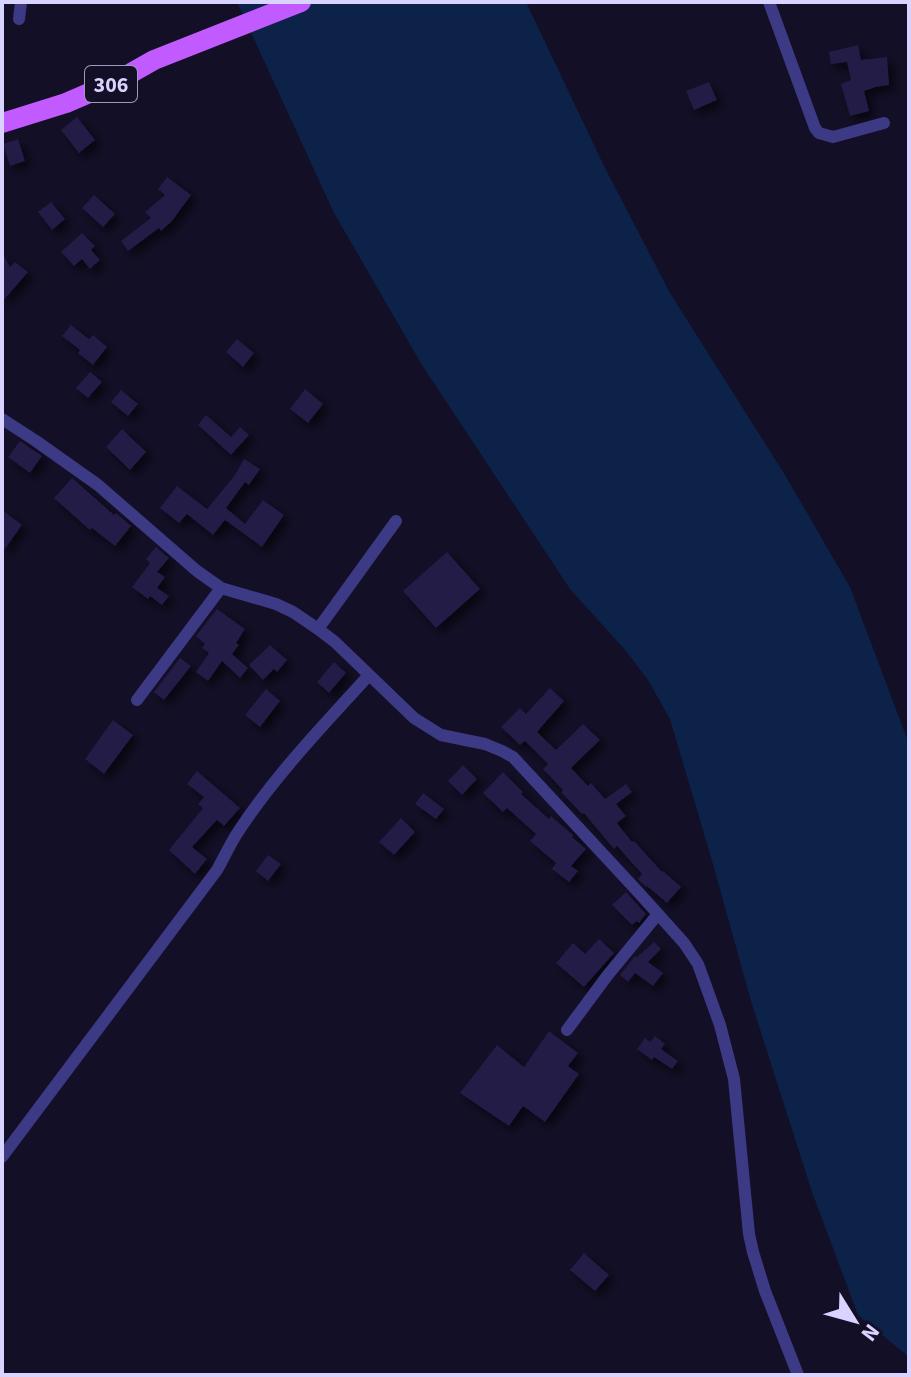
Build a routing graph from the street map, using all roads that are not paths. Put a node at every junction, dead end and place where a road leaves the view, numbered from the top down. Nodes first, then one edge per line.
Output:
1 (21, 2) edge
2 (301, 2) edge
3 (769, 2) edge
4 (19, 19) dead end
5 (2, 123) edge
6 (884, 123) dead end
7 (2, 419) edge
8 (396, 521) dead end
9 (221, 588) junction
10 (318, 629) junction
11 (369, 675) junction
12 (137, 700) dead end
13 (658, 914) junction
14 (567, 1030) dead end
15 (2, 1157) edge
16 (798, 1375) edge

1 - 4 street
2 - 5 main road, 306
3 - 6 street
7 - 9 street
8 - 10 street
9 - 10 street
9 - 12 street
10 - 11 street
11 - 13 street
11 - 15 street
13 - 14 street
13 - 16 street

